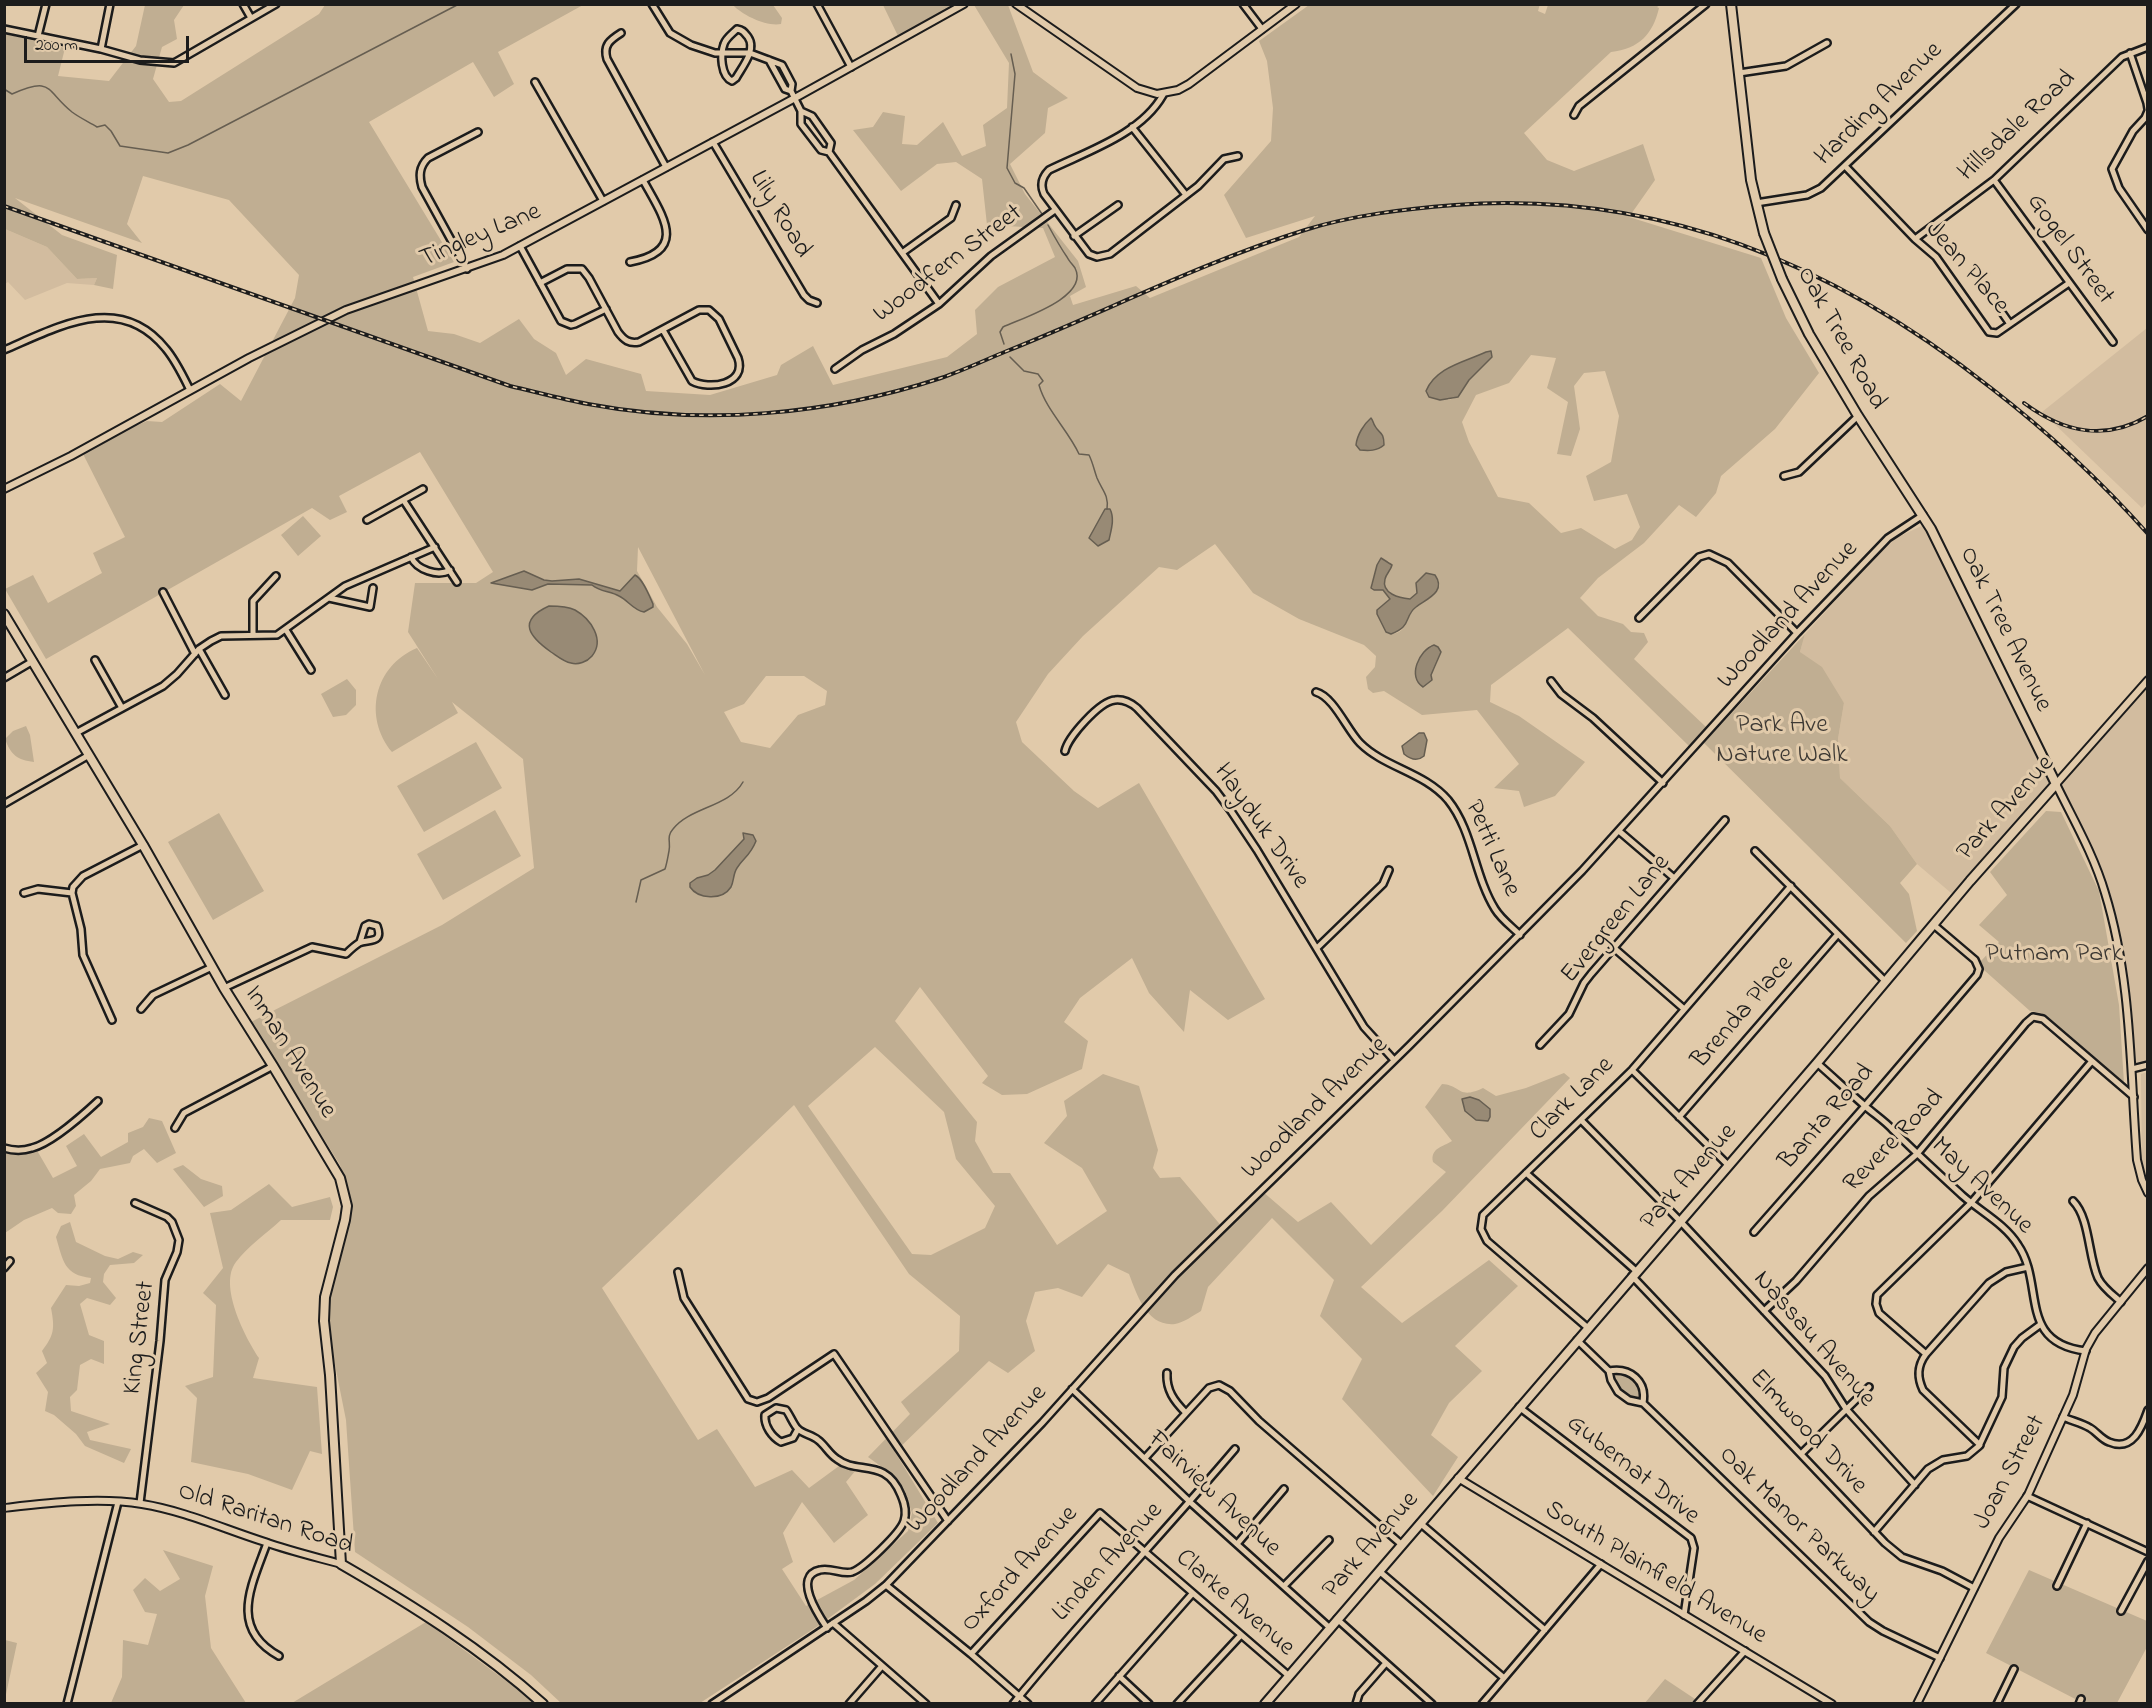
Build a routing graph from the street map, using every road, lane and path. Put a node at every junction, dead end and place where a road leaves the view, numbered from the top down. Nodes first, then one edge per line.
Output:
1 (46, 4) edge
2 (110, 4) edge
3 (243, 4) edge
4 (276, 4) edge
5 (652, 4) edge
6 (817, 4) edge
7 (964, 4) edge
8 (1016, 4) edge
9 (1244, 4) edge
10 (1296, 4) edge
11 (1706, 4) edge
12 (1731, 4) edge
13 (2016, 4) edge
14 (251, 18) junction
15 (4, 29) edge
16 (1262, 29) junction
17 (621, 33) dead end
18 (38, 36) junction
19 (1827, 43) dead end
20 (2148, 47) edge
21 (101, 49) junction
22 (750, 52) junction
23 (2130, 52) junction
24 (722, 53) junction
25 (770, 60) junction
26 (851, 67) junction
27 (1739, 73) junction
28 (535, 82) dead end
29 (791, 91) junction
30 (1163, 95) junction
31 (795, 98) junction
32 (2148, 110) edge
33 (801, 111) junction
34 (1574, 116) dead end
35 (1132, 127) junction
36 (478, 132) dead end
37 (713, 142) junction
38 (829, 152) junction
39 (1238, 156) dead end
40 (1845, 166) junction
41 (666, 167) junction
42 (643, 180) junction
43 (1994, 180) junction
44 (1186, 195) junction
45 (603, 201) junction
46 (1756, 203) junction
47 (956, 205) dead end
48 (1118, 205) dead end
49 (1056, 210) junction
50 (2148, 230) edge
51 (1074, 236) junction
52 (1915, 239) junction
53 (520, 246) junction
54 (902, 253) junction
55 (630, 262) dead end
56 (467, 269) junction
57 (540, 283) junction
58 (2069, 283) junction
59 (817, 303) dead end
60 (939, 304) junction
61 (606, 309) junction
62 (2003, 314) dead end
63 (2010, 324) junction
64 (663, 330) junction
65 (2113, 342) dead end
66 (4, 350) edge
67 (835, 369) dead end
68 (190, 390) junction
69 (1858, 416) junction
70 (1784, 476) dead end
71 (4, 489) edge
72 (423, 489) dead end
73 (405, 501) junction
74 (1916, 503) joint
75 (1923, 515) junction
76 (367, 520) dead end
77 (435, 547) junction
78 (411, 557) junction
79 (450, 570) junction
80 (276, 576) dead end
81 (457, 582) dead end
82 (373, 588) dead end
83 (163, 592) dead end
84 (329, 598) junction
85 (4, 614) edge
86 (1639, 618) dead end
87 (286, 630) junction
88 (1797, 633) junction
89 (253, 635) junction
90 (197, 652) junction
91 (95, 660) dead end
92 (33, 662) junction
93 (311, 670) dead end
94 (4, 678) edge
95 (2148, 680) edge
96 (1551, 681) dead end
97 (1316, 692) dead end
98 (225, 695) dead end
99 (122, 708) junction
100 (76, 734) junction
101 (1065, 751) dead end
102 (89, 755) junction
103 (1663, 783) junction
104 (2056, 784) junction
105 (4, 804) edge
106 (1725, 820) dead end
107 (1619, 831) junction
108 (143, 845) junction
109 (1755, 851) dead end
110 (1389, 870) dead end
111 (1674, 878) junction
112 (1791, 886) junction
113 (24, 893) dead end
114 (72, 893) junction
115 (1935, 926) junction
116 (1838, 934) junction
117 (1520, 935) junction
118 (360, 942) dead end
119 (1317, 948) junction
120 (1614, 948) junction
121 (212, 967) junction
122 (1886, 982) junction
123 (224, 988) junction
124 (1683, 1008) junction
125 (141, 1009) dead end
126 (112, 1020) dead end
127 (1540, 1045) dead end
128 (1394, 1060) junction
129 (2092, 1061) junction
130 (1817, 1063) junction
131 (2148, 1065) edge
132 (273, 1066) junction
133 (2132, 1069) junction
134 (1632, 1070) junction
135 (2134, 1098) junction
136 (98, 1101) dead end
137 (1865, 1106) junction
138 (1679, 1117) junction
139 (1581, 1120) junction
140 (175, 1128) dead end
141 (4, 1148) edge
142 (1917, 1154) junction
143 (1729, 1166) junction
144 (1526, 1173) junction
145 (2148, 1192) edge
146 (2073, 1202) dead end
147 (135, 1203) dead end
148 (1971, 1203) junction
149 (1680, 1221) junction
150 (1754, 1232) dead end
151 (10, 1261) dead end
152 (2028, 1267) junction
153 (4, 1268) edge
154 (2148, 1268) edge
155 (678, 1272) dead end
156 (1634, 1274) junction
157 (2121, 1302) junction
158 (1764, 1311) junction
159 (2041, 1324) junction
160 (1588, 1328) junction
161 (1577, 1340) junction
162 (2086, 1351) junction
163 (1926, 1354) junction
164 (1609, 1371) junction
165 (1167, 1372) dead end
166 (1869, 1387) dead end
167 (1072, 1389) junction
168 (1643, 1403) junction
169 (1519, 1407) junction
170 (1846, 1409) junction
171 (2148, 1410) edge
172 (1186, 1413) junction
173 (2063, 1417) junction
174 (798, 1429) junction
175 (1980, 1444) junction
176 (1235, 1449) dead end
177 (1801, 1454) junction
178 (1145, 1458) junction
179 (1458, 1478) junction
180 (1915, 1485) junction
181 (1284, 1489) dead end
182 (2027, 1496) junction
183 (118, 1502) junction
184 (1190, 1502) junction
185 (140, 1503) junction
186 (4, 1508) edge
187 (1100, 1513) joint
188 (948, 1521) junction
189 (1420, 1523) junction
190 (2087, 1523) junction
191 (1874, 1532) junction
192 (1329, 1540) dead end
193 (267, 1543) junction
194 (1238, 1544) junction
195 (1401, 1544) junction
196 (1143, 1551) junction
197 (2148, 1552) edge
198 (2148, 1561) edge
199 (341, 1564) junction
200 (1601, 1564) junction
201 (1379, 1571) junction
202 (886, 1585) junction
203 (1284, 1586) junction
204 (2057, 1586) dead end
205 (1974, 1588) junction
206 (1192, 1594) junction
207 (2121, 1611) dead end
208 (1684, 1615) junction
209 (1337, 1619) junction
210 (833, 1623) junction
211 (827, 1628) junction
212 (1330, 1628) junction
213 (1545, 1630) junction
214 (1241, 1635) junction
215 (1745, 1651) junction
216 (971, 1654) junction
217 (279, 1656) dead end
218 (1940, 1658) junction
219 (1386, 1663) junction
220 (882, 1666) junction
221 (2014, 1670) dead end
222 (1119, 1676) junction
223 (1289, 1676) junction
224 (1504, 1678) junction
225 (1019, 1696) junction
226 (67, 1704) edge
227 (543, 1704) edge
228 (712, 1704) edge
229 (849, 1704) edge
230 (926, 1704) edge
231 (1012, 1704) edge
232 (1028, 1704) edge
233 (1095, 1704) edge
234 (1149, 1704) edge
235 (1177, 1704) edge
236 (1265, 1704) edge
237 (1356, 1704) edge
238 (1432, 1704) edge
239 (1482, 1704) edge
240 (1698, 1704) edge
241 (1832, 1704) edge
242 (1917, 1704) edge
243 (1997, 1704) edge

1 - 18 street
2 - 21 street
3 - 14 street
4 - 14 street
5 - 24 street
6 - 26 street
7 - 26 street, Tingley Lane
8 - 30 street
9 - 16 street
10 - 16 street
11 - 34 street
12 - 27 main road, Oak Tree Road
13 - 40 street, Harding Avenue
14 - 21 street
15 - 18 street
16 - 30 street
17 - 41 street
18 - 21 street
19 - 27 street
20 - 23 street, Hillsdale Road
22 - 24 street
22 - 24 street
22 - 24 street
22 - 25 street
23 - 32 street
23 - 43 street, Hillsdale Road
25 - 29 street
25 - 29 street
26 - 31 street, Tingley Lane
27 - 46 main road, Oak Tree Road
28 - 45 street
29 - 31 street
30 - 35 street
31 - 33 street
31 - 37 street, Tingley Lane
32 - 50 street
33 - 38 street
33 - 38 street
35 - 44 street
35 - 49 street
36 - 56 street
37 - 41 street, Tingley Lane
37 - 59 street, Lily Road
38 - 54 street
39 - 44 street
40 - 46 street, Harding Avenue
40 - 52 street, Jean Place
41 - 42 street, Tingley Lane
42 - 45 street, Tingley Lane
42 - 55 street
43 - 52 street, Hillsdale Road
43 - 58 street, Gogel Street
44 - 51 street
45 - 53 street, Tingley Lane
46 - 69 main road, Oak Tree Road, bridge
47 - 54 street
48 - 51 street
49 - 51 street
49 - 60 street, Woodfern Street
52 - 63 street, Jean Place
53 - 56 street, Tingley Lane
53 - 57 street
54 - 60 street
56 - 68 street, Tingley Lane
57 - 61 street
57 - 61 street
58 - 63 street
58 - 65 street, Gogel Street
60 - 67 street, Woodfern Street
61 - 64 street
62 - 63 street
64 - 64 street
66 - 68 street
68 - 71 street, Tingley Lane
69 - 70 street
69 - 74 main road, Oak Tree Road
72 - 73 street
73 - 76 street
73 - 77 street
74 - 75 main road, Oak Tree Avenue
75 - 88 street, Woodland Avenue
75 - 104 main road, Oak Tree Avenue
77 - 78 street
77 - 79 street
78 - 79 street
78 - 84 street
79 - 81 street
80 - 89 street
82 - 84 street
83 - 90 street
84 - 87 street
85 - 92 main road, Inman Avenue
86 - 88 street
87 - 89 street
87 - 93 street
88 - 103 street, Woodland Avenue
89 - 90 street
90 - 98 street
90 - 99 street
91 - 99 street
92 - 94 street
92 - 100 main road, Inman Avenue
95 - 104 street, Park Avenue
96 - 103 street
97 - 117 street, Petti Lane
99 - 100 street
100 - 102 main road, Inman Avenue
101 - 119 street, Hayduk Drive
102 - 105 street
102 - 108 main road, Inman Avenue
103 - 107 street, Woodland Avenue
104 - 115 main road, Park Avenue
104 - 133 street, Oak Tree Avenue
106 - 111 street, Evergreen Lane
107 - 111 street
107 - 117 street, Woodland Avenue
108 - 114 street
108 - 121 main road, Inman Avenue
109 - 112 street
110 - 119 street
111 - 120 street, Evergreen Lane
112 - 116 street
112 - 124 street, Clark Lane
113 - 114 street
114 - 126 street
115 - 122 main road, Park Avenue
115 - 137 street, Banta Road
116 - 122 street
116 - 138 street, Brenda Place
117 - 128 street, Woodland Avenue
118 - 123 street
119 - 128 street, Hayduk Drive
120 - 124 street
120 - 127 street, Evergreen Lane
121 - 123 main road, Inman Avenue
121 - 125 street
122 - 130 main road, Park Avenue
123 - 132 main road, Inman Avenue
124 - 134 street, Clark Lane
128 - 167 street, Woodland Avenue
129 - 135 street
129 - 142 street, Revere Road
129 - 148 street
130 - 137 street, May Avenue
130 - 143 main road, Park Avenue
131 - 133 street
132 - 140 street
132 - 199 main road, Inman Avenue
133 - 135 street, Oak Tree Avenue
134 - 138 street
134 - 139 street, Clark Lane
135 - 145 street, Oak Tree Avenue
136 - 141 street
137 - 142 street, May Avenue
137 - 150 street, Banta Road
138 - 143 street
139 - 144 street, Clark Lane
139 - 149 street, Nassau Avenue
142 - 148 street, May Avenue
142 - 158 street, Revere Road
143 - 149 main road, Park Avenue
144 - 156 street, Elmwood Drive
144 - 160 street, Clark Lane
146 - 157 street
147 - 185 street, King Street
148 - 152 street, May Avenue
148 - 163 street
149 - 156 main road, Park Avenue
149 - 158 street, Nassau Avenue
151 - 153 street
152 - 159 street, May Avenue
152 - 163 street
154 - 157 street, Joan Street
155 - 188 street
156 - 160 main road, Park Avenue
156 - 177 street, Elmwood Drive
157 - 162 street, Joan Street
158 - 170 street, Nassau Avenue
159 - 162 street
159 - 175 street
160 - 161 main road, Park Avenue
161 - 164 street, Oak Manor Parkway
161 - 169 main road, Park Avenue
162 - 173 street, Joan Street
163 - 175 street
164 - 168 street, Oak Manor Parkway
164 - 168 street, Oak Manor Parkway
165 - 172 street
166 - 170 street
167 - 178 street, Fairview Avenue
167 - 188 street, Woodland Avenue
168 - 218 street, Oak Manor Parkway
169 - 179 main road, Park Avenue
169 - 208 street, Gubernat Drive
170 - 177 street
170 - 180 street, Nassau Avenue
171 - 173 street
172 - 178 street
172 - 195 street
173 - 182 street, Joan Street
174 - 174 street
174 - 211 street
175 - 180 street
176 - 184 street, Linden Avenue
177 - 191 street, Elmwood Drive
178 - 184 street, Fairview Avenue
179 - 189 main road, Park Avenue
179 - 200 street, South Plainfield Avenue
180 - 191 street
181 - 194 street
182 - 190 street
182 - 205 street, Joan Street
183 - 185 street, Old Raritan Road
183 - 186 street, Old Raritan Road
183 - 226 street
184 - 194 street, Fairview Avenue
184 - 196 street, Linden Avenue
185 - 193 street, Old Raritan Road
187 - 196 street, Clarke Avenue
187 - 216 street, Oxford Avenue
188 - 202 street, Woodland Avenue
189 - 195 main road, Park Avenue
189 - 213 street
190 - 197 street
190 - 204 street
191 - 205 street, Elmwood Drive
192 - 203 street
193 - 199 street, Old Raritan Road
193 - 217 street
194 - 203 street, Fairview Avenue
195 - 201 main road, Park Avenue
196 - 206 street, Clarke Avenue
196 - 225 street, Linden Avenue
198 - 207 street
199 - 227 main road, Old Raritan Road
200 - 208 street, South Plainfield Avenue
200 - 213 street
201 - 209 main road, Park Avenue
201 - 224 street
202 - 210 street, Woodland Avenue
202 - 216 street
203 - 212 street, Fairview Avenue
205 - 218 street, Joan Street
206 - 214 street, Clarke Avenue
206 - 222 street
208 - 215 street, South Plainfield Avenue
209 - 212 main road, Park Avenue
209 - 219 street
210 - 211 street, Woodland Avenue
210 - 220 street
211 - 228 street, Woodland Avenue
212 - 223 main road, Park Avenue
213 - 224 street
214 - 223 street, Clarke Avenue
214 - 235 street
215 - 240 street
215 - 241 street, South Plainfield Avenue
216 - 225 street
218 - 242 street, Joan Street
219 - 237 street
219 - 238 street
220 - 229 street
220 - 230 street
221 - 243 street
222 - 233 street
222 - 234 street
223 - 236 main road, Park Avenue
224 - 239 street
225 - 231 street, Linden Avenue
225 - 232 street

